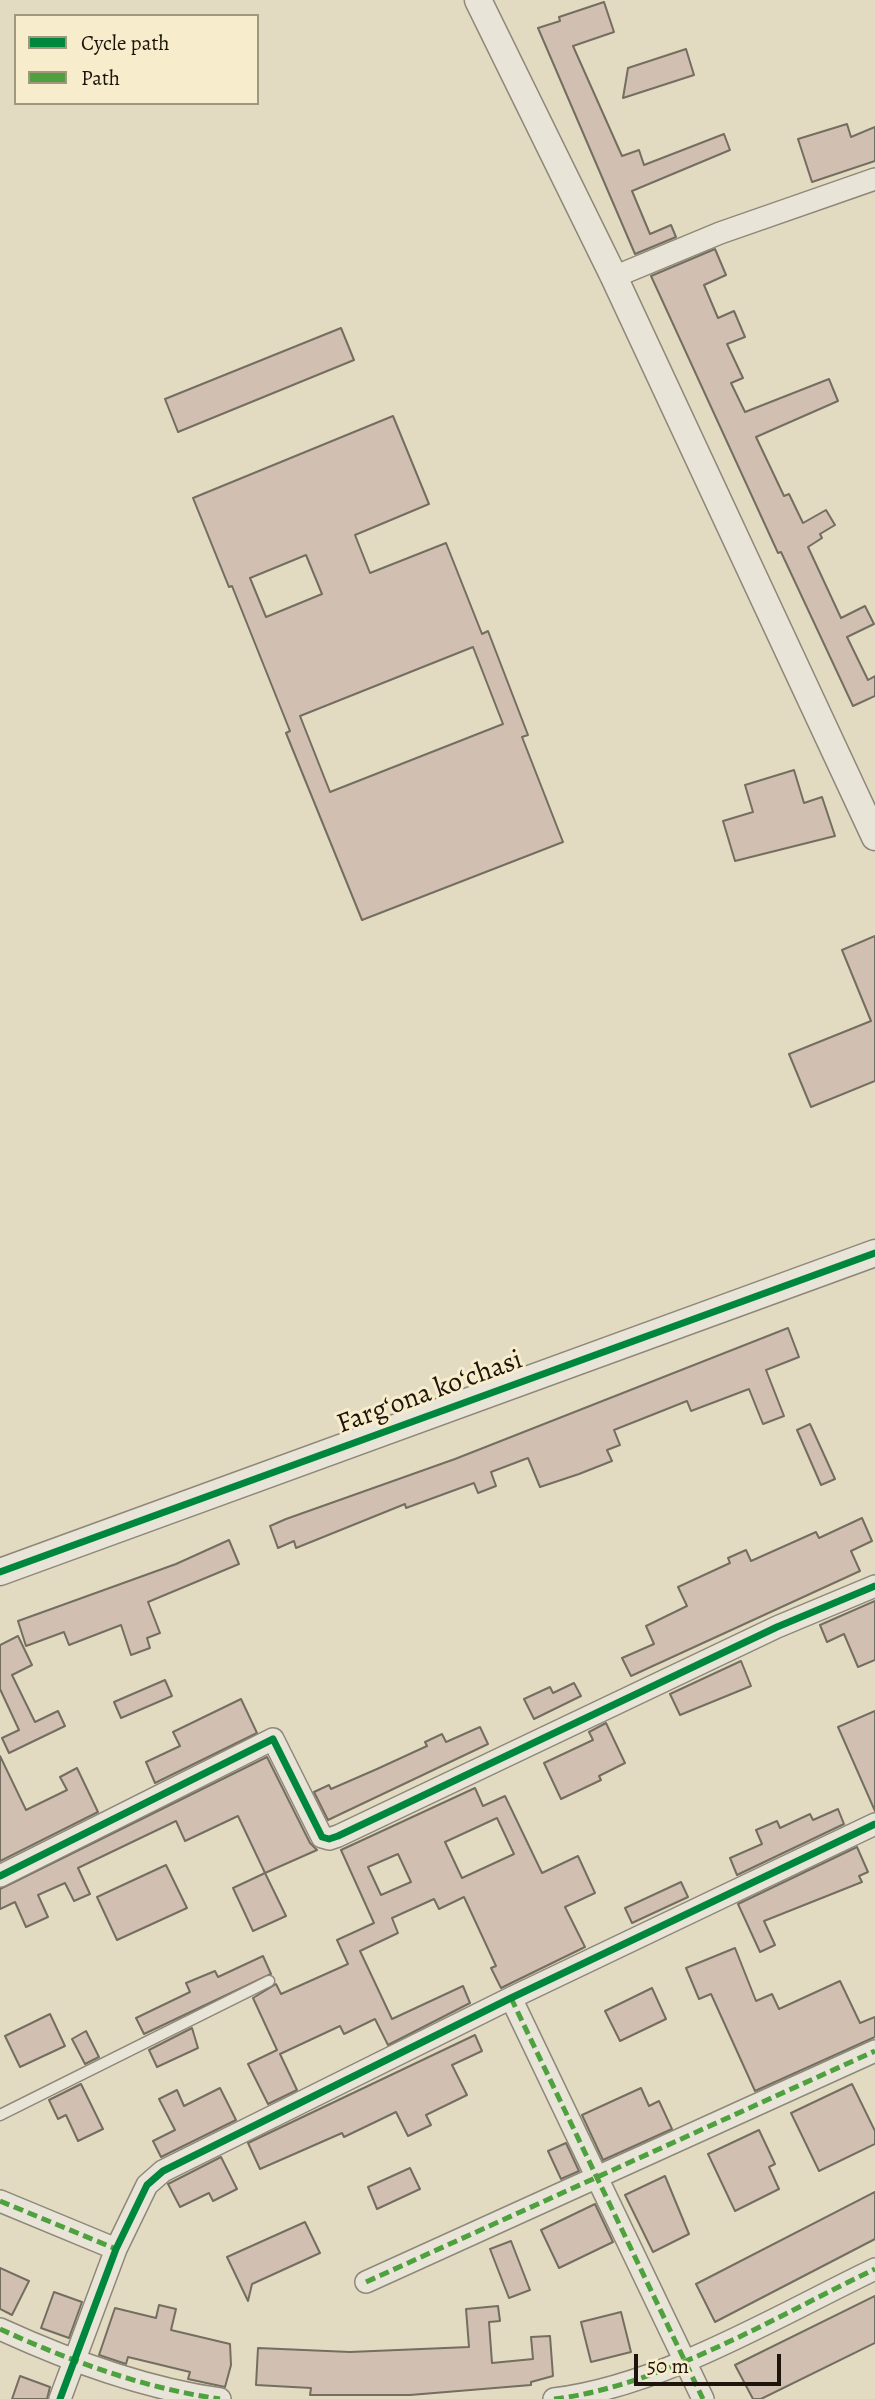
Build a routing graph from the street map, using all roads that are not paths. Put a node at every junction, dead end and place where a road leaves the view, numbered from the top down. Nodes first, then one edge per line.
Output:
1 (478, 0) edge
2 (875, 179) edge
3 (614, 278) junction
4 (875, 837) edge
5 (875, 1253) edge
6 (0, 1572) edge
7 (875, 1586) edge
8 (875, 1824) edge
9 (0, 1876) edge
10 (269, 1981) dead end
11 (511, 1998) junction
12 (875, 2051) edge
13 (0, 2115) edge
14 (597, 2177) junction
15 (0, 2202) edge
16 (116, 2249) junction
17 (875, 2269) edge
18 (366, 2282) dead end
19 (0, 2329) edge
20 (685, 2361) junction
21 (73, 2362) junction
22 (60, 2399) edge
23 (220, 2399) edge
24 (554, 2399) edge
25 (702, 2399) edge

1 - 3 street
2 - 3 street
3 - 4 street
5 - 6 street, Fargʻona koʻchasi
7 - 9 street
8 - 11 street
10 - 13 lane
11 - 14 street
11 - 16 street
12 - 14 street
14 - 18 street
14 - 20 street
15 - 16 street
16 - 21 street
17 - 20 street
19 - 21 street
20 - 24 street
20 - 25 street
21 - 22 street
21 - 23 street

